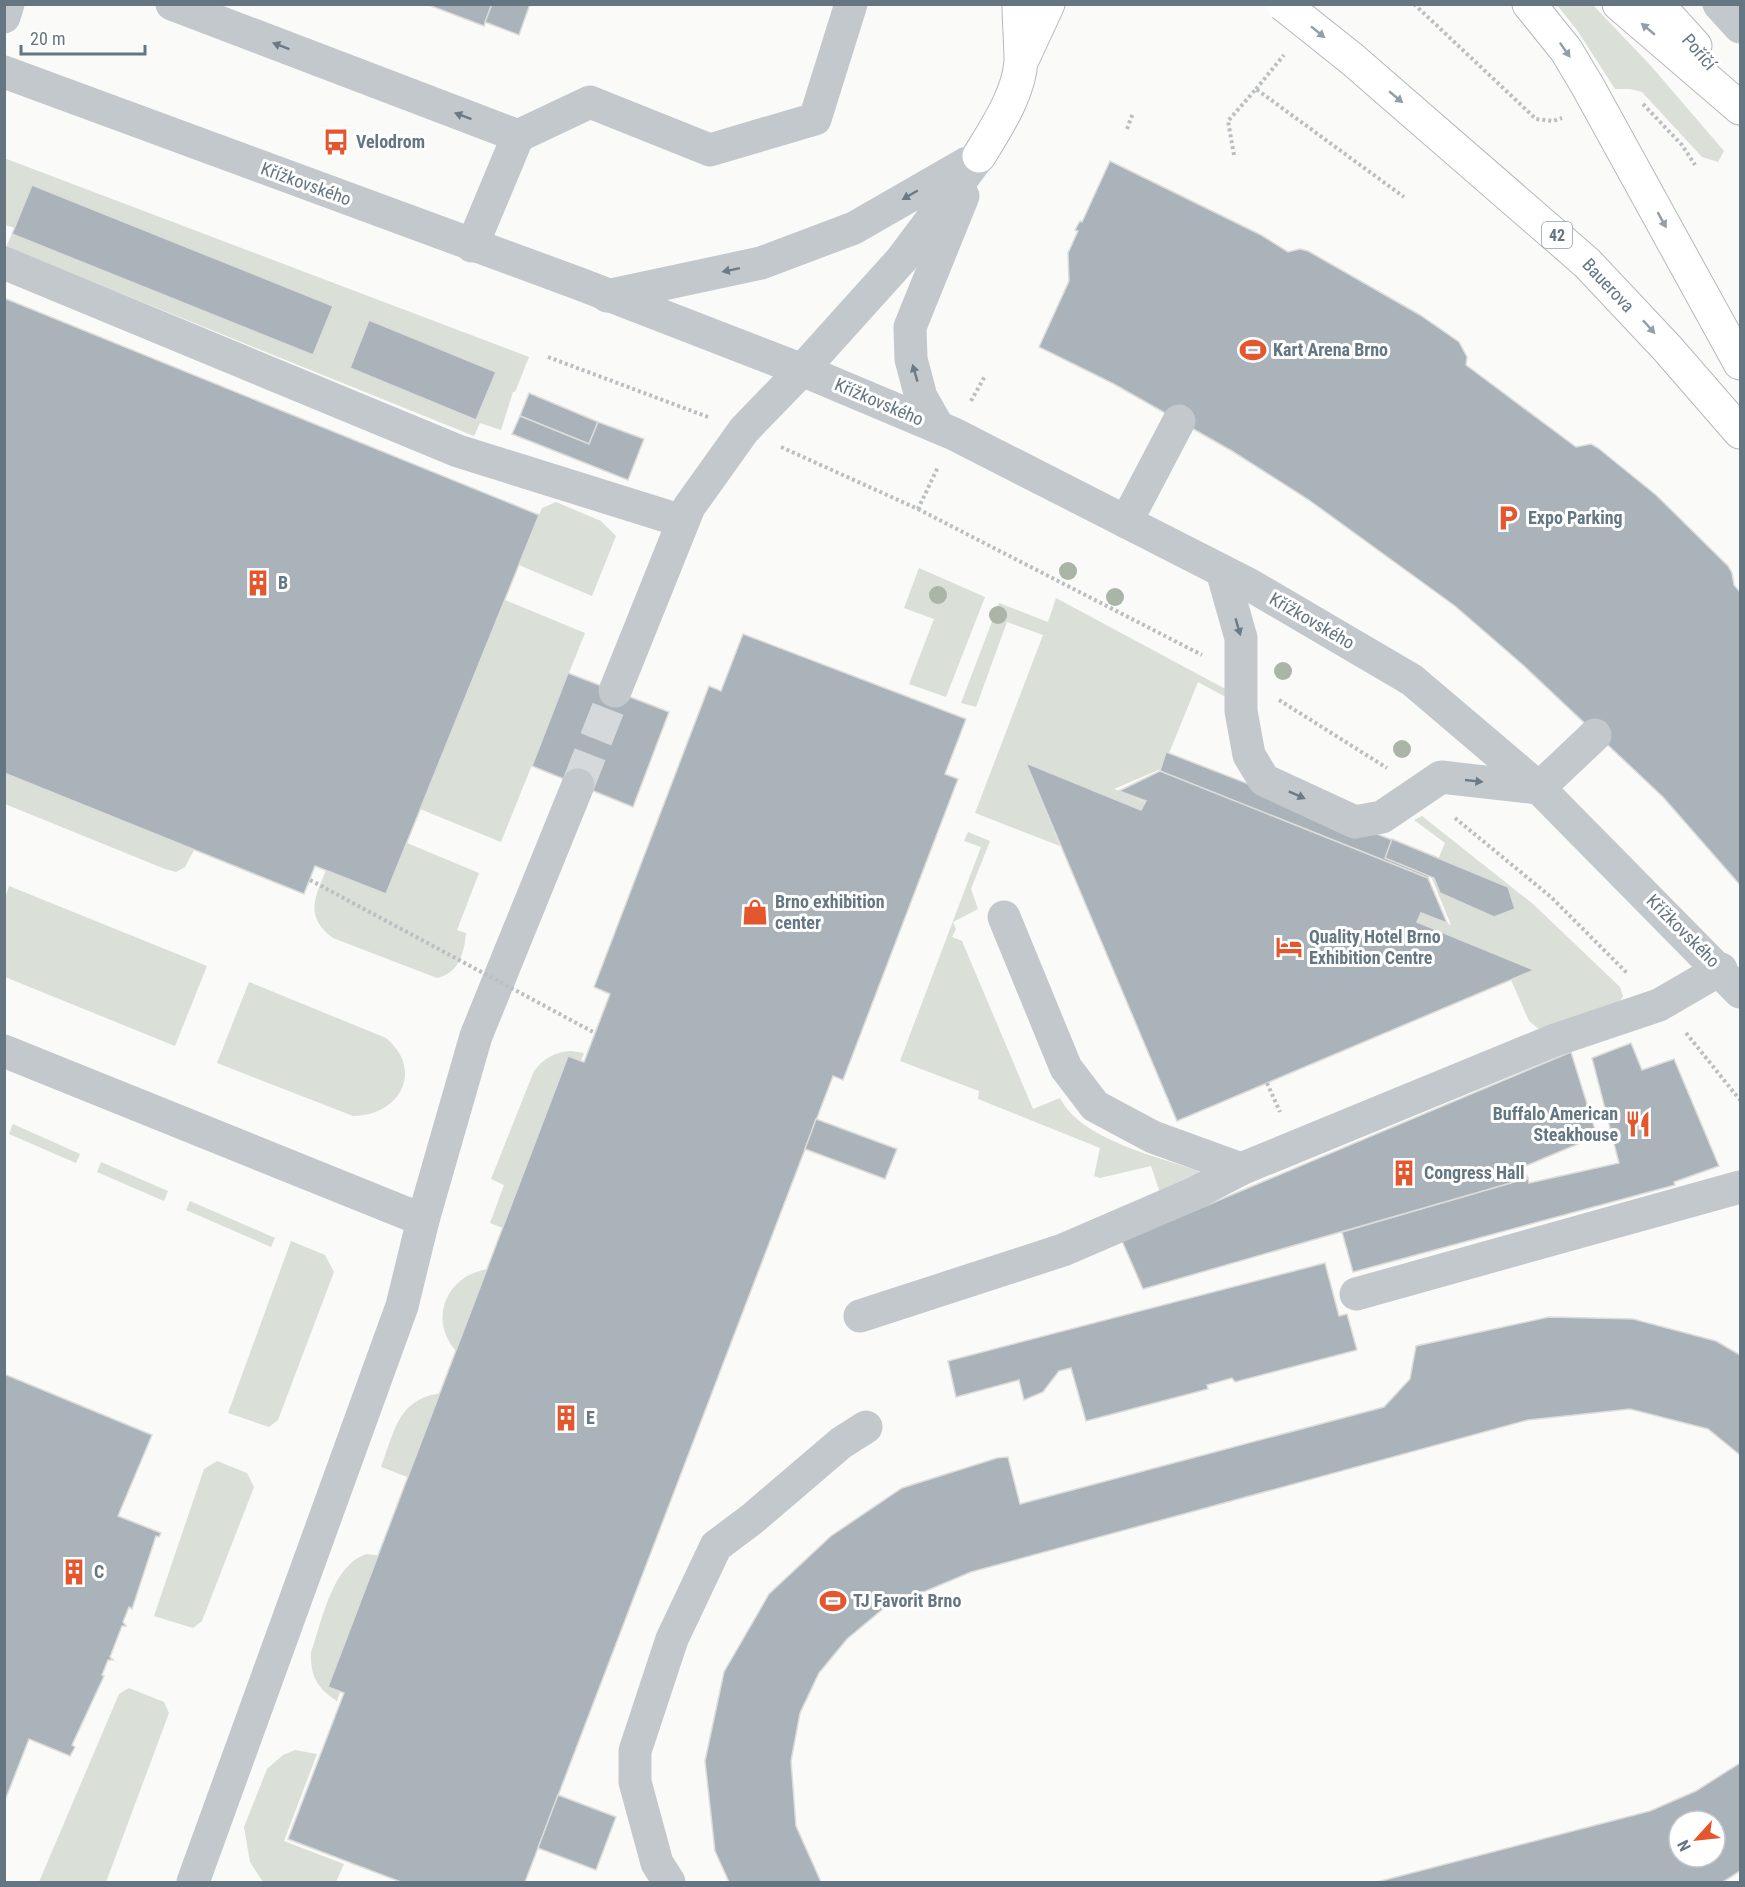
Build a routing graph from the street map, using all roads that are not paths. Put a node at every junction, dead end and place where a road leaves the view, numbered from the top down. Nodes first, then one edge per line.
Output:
1 (8, 4) edge
2 (172, 4) edge
3 (851, 4) edge
4 (1019, 4) edge
5 (1048, 4) edge
6 (1283, 4) edge
7 (1529, 4) edge
8 (1619, 4) edge
9 (1657, 4) edge
10 (1719, 4) edge
11 (4, 18) edge
12 (1740, 27) edge
13 (1021, 62) junction
14 (4, 72) edge
15 (1740, 100) edge
16 (1740, 108) edge
17 (518, 136) junction
18 (979, 156) junction
19 (472, 246) junction
20 (4, 263) edge
21 (608, 296) junction
22 (1740, 363) edge
23 (802, 370) junction
24 (1179, 421) dead end
25 (938, 427) junction
26 (1740, 432) edge
27 (682, 521) junction
28 (1126, 522) junction
29 (1222, 571) junction
30 (615, 691) tunnel mouth
31 (1595, 735) dead end
32 (578, 785) tunnel mouth
33 (1539, 788) junction
34 (1004, 917) dead end
35 (1731, 980) edge
36 (4, 1051) edge
37 (1241, 1169) junction
38 (1740, 1187) edge
39 (423, 1220) junction
40 (1356, 1294) dead end
41 (860, 1316) dead end
42 (867, 1427) dead end
43 (194, 1882) edge
44 (669, 1882) edge

1 - 11 street
17 -> 2 street
3 - 17 street
4 - 13 highway
5 - 13 highway
6 -> 26 highway, Bauerova / 42, bridge
7 -> 22 highway
16 -> 8 highway
9 - 15 highway, Poříčí
10 - 12 street
13 - 18 highway
14 - 19 street, Křížkovského
17 - 19 street
18 -> 21 street
18 - 23 street
25 -> 18 street
19 - 21 street, Křížkovského
20 - 27 street
21 - 23 street, Křížkovského
23 - 25 street, Křížkovského
23 - 27 street
24 - 28 street
25 - 28 street, Křížkovského
27 - 30 street
28 - 29 street, Křížkovského
29 - 33 street, Křížkovského
29 -> 33 street
31 - 33 street
32 - 39 street
33 - 35 street, Křížkovského
34 - 37 street
35 - 37 street
36 - 39 street
37 - 41 street
38 - 40 street
39 - 43 street
42 - 44 street

